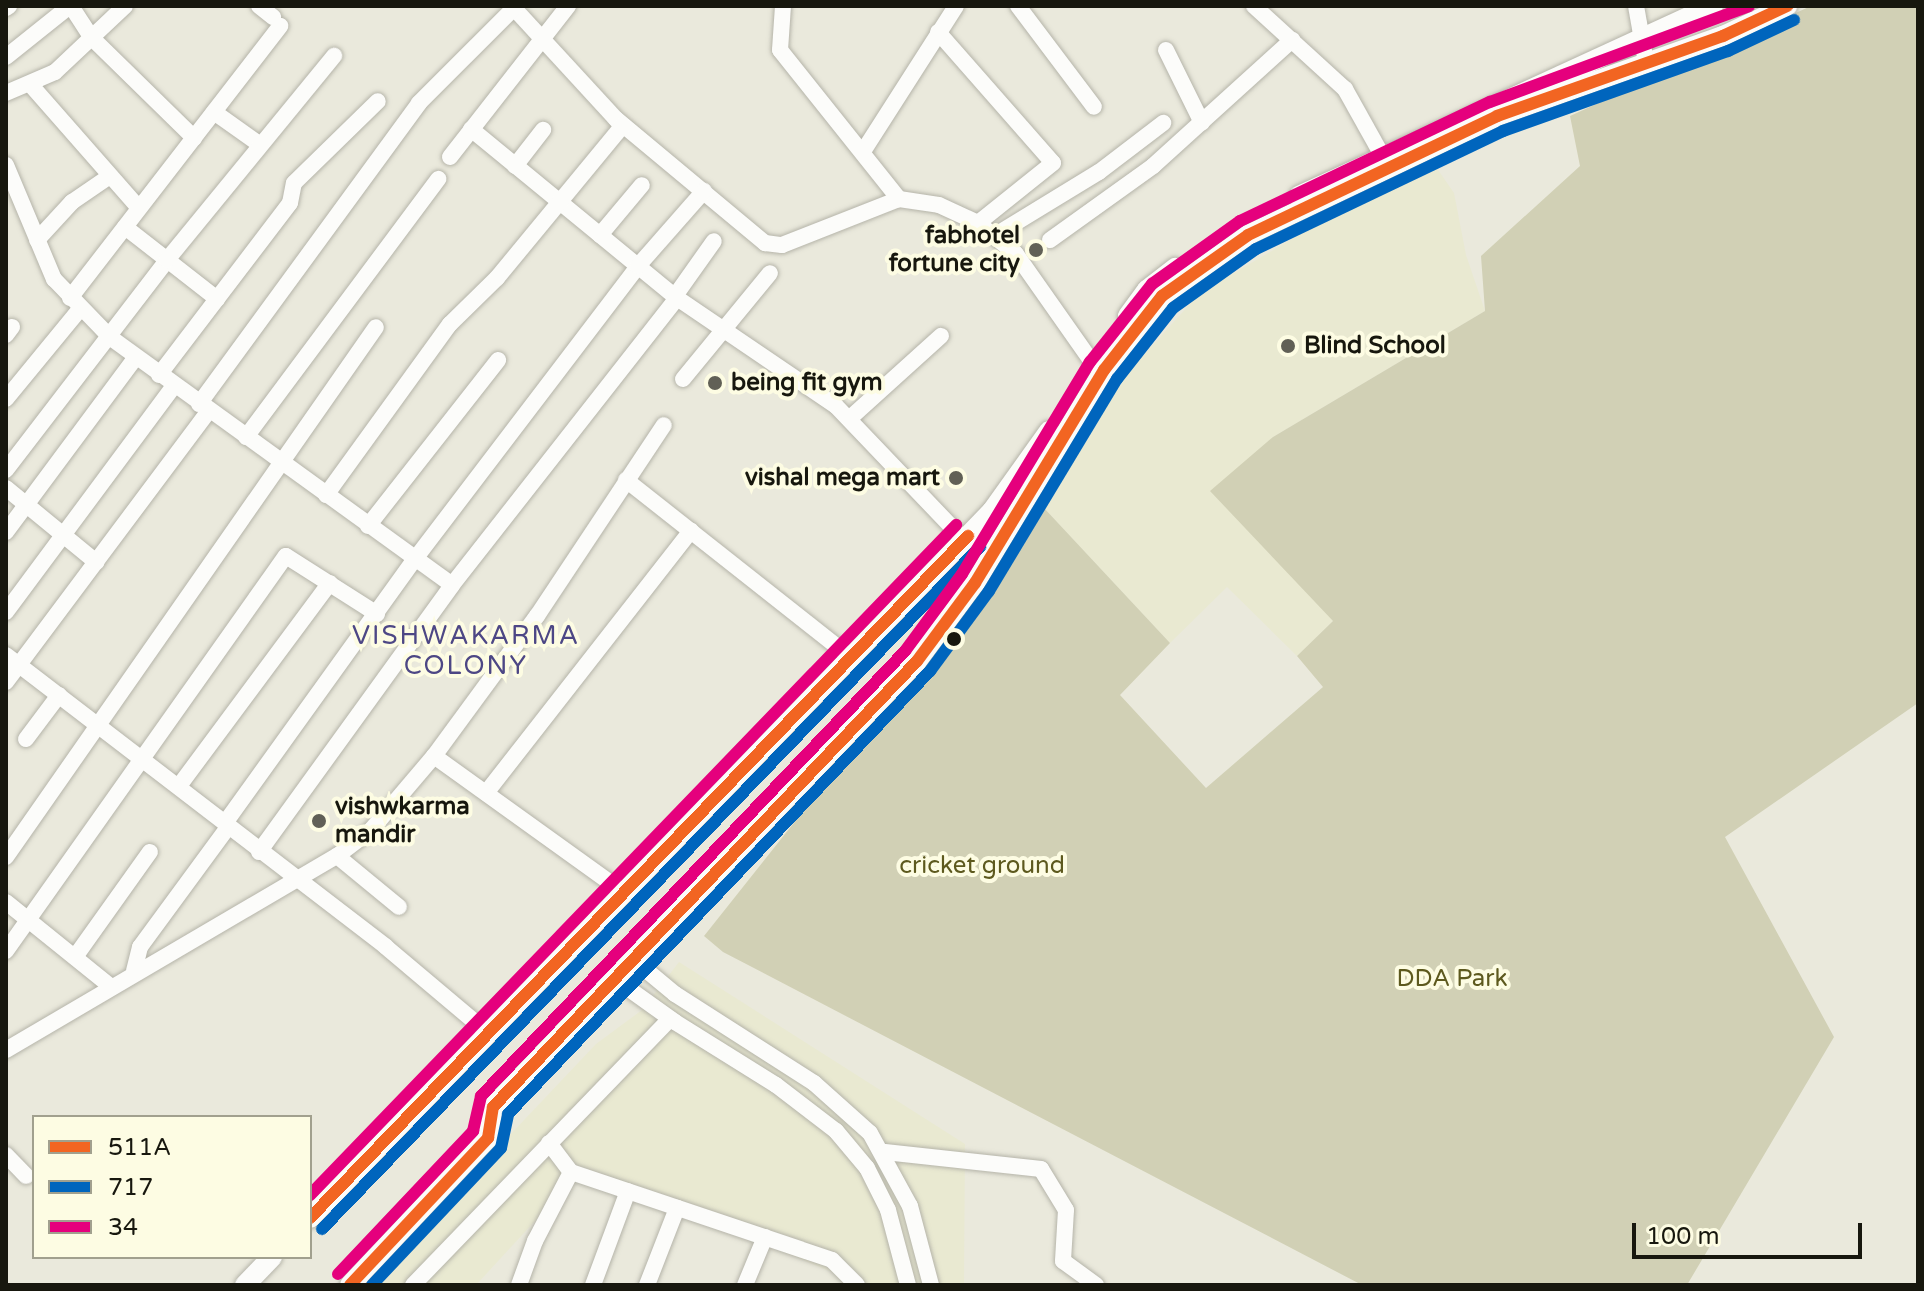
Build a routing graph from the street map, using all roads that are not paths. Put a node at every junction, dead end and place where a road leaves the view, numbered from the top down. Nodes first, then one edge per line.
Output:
1 (71, 6) edge
2 (125, 6) edge
3 (259, 6) edge
4 (568, 6) edge
5 (783, 6) edge
6 (956, 6) edge
7 (1018, 6) edge
8 (1254, 6) edge
9 (1636, 6) edge
10 (1713, 6) edge
11 (1787, 6) edge
12 (513, 7) edge
13 (938, 32) junction
14 (542, 37) junction
15 (1644, 37) junction
16 (92, 38) junction
17 (1292, 40) junction
18 (1166, 50) dead end
19 (334, 56) dead end
20 (6, 57) edge
21 (1646, 62) junction
22 (30, 84) junction
23 (6, 93) edge
24 (378, 101) dead end
25 (1094, 107) dead end
26 (214, 112) junction
27 (1163, 123) dead end
28 (1202, 123) junction
29 (623, 125) junction
30 (471, 129) junction
31 (543, 130) dead end
32 (194, 138) junction
33 (259, 144) junction
34 (864, 150) junction
35 (450, 157) dead end
36 (1385, 161) junction
37 (6, 165) edge
38 (515, 166) junction
39 (110, 176) junction
40 (438, 179) dead end
41 (642, 185) dead end
42 (704, 191) junction
43 (899, 199) junction
44 (558, 204) junction
45 (139, 208) junction
46 (978, 223) junction
47 (125, 227) junction
48 (600, 235) junction
49 (994, 236) junction
50 (37, 240) junction
51 (1050, 240) dead end
52 (714, 241) dead end
53 (167, 260) junction
54 (638, 266) junction
55 (770, 273) dead end
56 (676, 297) junction
57 (217, 299) junction
58 (75, 304) junction
59 (376, 327) dead end
60 (720, 330) junction
61 (941, 336) dead end
62 (111, 338) junction
63 (136, 357) junction
64 (498, 360) dead end
65 (1094, 365) junction
66 (159, 375) junction
67 (683, 379) dead end
68 (174, 386) junction
69 (6, 399) edge
70 (204, 408) junction
71 (849, 419) junction
72 (664, 425) dead end
73 (246, 437) junction
74 (283, 465) junction
75 (6, 470) edge
76 (626, 480) junction
77 (6, 488) edge
78 (326, 495) junction
79 (27, 504) junction
80 (992, 511) junction
81 (1009, 524) junction
82 (368, 526) junction
83 (691, 531) junction
84 (6, 532) edge
85 (63, 534) junction
86 (964, 540) junction
87 (415, 559) junction
88 (96, 562) junction
89 (330, 583) junction
90 (452, 585) junction
91 (6, 612) edge
92 (377, 614) junction
93 (850, 657) junction
94 (12, 659) edge
95 (6, 682) edge
96 (59, 695) junction
97 (97, 723) junction
98 (26, 739) dead end
99 (434, 756) junction
100 (143, 760) junction
101 (179, 786) junction
102 (486, 793) junction
103 (227, 824) junction
104 (150, 852) dead end
105 (259, 852) junction
106 (337, 856) junction
107 (6, 857) edge
108 (295, 877) junction
109 (623, 892) junction
110 (6, 902) edge
111 (399, 907) dead end
112 (30, 920) junction
113 (6, 951) edge
114 (75, 957) junction
115 (634, 960) junction
116 (134, 971) junction
117 (615, 979) junction
118 (109, 985) junction
119 (670, 1019) junction
120 (488, 1033) junction
121 (6, 1050) edge
122 (549, 1143) junction
123 (885, 1152) junction
124 (6, 1155) edge
125 (571, 1172) junction
126 (26, 1176) dead end
127 (628, 1191) junction
128 (677, 1208) junction
129 (312, 1216) edge
130 (765, 1237) junction
131 (270, 1259) edge
132 (852, 1282) edge
133 (245, 1285) edge
134 (350, 1285) edge
135 (413, 1285) edge
136 (519, 1285) edge
137 (593, 1285) edge
138 (647, 1285) edge
139 (745, 1285) edge
140 (908, 1285) edge
141 (931, 1285) edge
142 (1096, 1285) edge

1 - 16 street
1 - 20 street
2 - 16 street
3 - 26 street
4 - 14 street
5 - 34 street
6 - 13 street
7 - 25 street
8 - 17 street
9 - 15 street
10 - 15 main road
11 - 21 main road
12 - 14 street
12 - 70 street
13 - 34 street
13 - 46 street
14 - 29 street
14 - 30 street
15 - 21 street
15 - 36 main road
16 - 22 street
16 - 32 street
17 - 28 street
17 - 36 street
18 - 28 street
19 - 33 street
21 - 36 main road
22 - 23 street
22 - 39 street
24 - 57 street
26 - 32 street
26 - 33 street
27 - 49 street
28 - 51 street
29 - 42 street
29 - 44 street
30 - 35 street
30 - 38 street
31 - 38 street
32 - 45 street
33 - 53 street
34 - 43 street
36 - 65 main road
36 - 81 main road
37 - 50 street
38 - 44 street
39 - 45 street
39 - 50 street
40 - 73 street
41 - 48 street
42 - 43 street
42 - 54 street
43 - 46 street
44 - 48 street
44 - 78 street
45 - 47 street
46 - 49 street
47 - 53 street
47 - 58 street
48 - 54 street
49 - 65 street
50 - 58 street
52 - 56 street
53 - 57 street
53 - 62 street
54 - 56 street
54 - 87 street
55 - 60 street
56 - 60 street
56 - 90 street
57 - 66 street
58 - 62 street
58 - 69 street
59 - 74 street
60 - 67 street
60 - 71 street
61 - 71 street
62 - 63 street
62 - 75 street
63 - 66 street
63 - 79 street
64 - 82 street
65 - 80 main road
66 - 68 street
68 - 70 street
68 - 85 street
70 - 73 street
70 - 88 street
71 - 86 street
72 - 76 street
73 - 74 street
74 - 78 street
74 - 97 street
76 - 83 street
76 - 99 street
77 - 79 street
78 - 82 street
79 - 84 street
79 - 85 street
80 - 81 main road
80 - 86 main road
81 - 115 main road
82 - 87 street
83 - 93 street
83 - 102 street
85 - 88 street
85 - 91 street
86 - 93 main road
87 - 90 street
87 - 92 street
88 - 94 street
89 - 92 street
89 - 100 street
89 - 101 street
90 - 105 street
92 - 103 street
93 - 109 main road
94 - 95 street
94 - 96 street
96 - 97 street
96 - 98 street
97 - 100 street
97 - 107 street
99 - 102 street
99 - 106 street
100 - 101 street
100 - 112 street
101 - 103 street
102 - 109 street
103 - 105 street
103 - 116 street
104 - 114 street
105 - 108 street
106 - 108 street
106 - 111 street
108 - 116 street
108 - 120 street
109 - 120 main road
110 - 112 street
112 - 113 street
112 - 114 street
114 - 118 street
115 - 117 main road
115 - 123 street
116 - 118 street
117 - 119 street
117 - 134 main road
118 - 121 street
119 - 122 street
119 - 140 street
120 - 129 main road
122 - 125 street
122 - 135 street
123 - 141 street
123 - 142 street
124 - 126 street
125 - 127 street
125 - 136 street
127 - 128 street
127 - 137 street
128 - 130 street
128 - 138 street
130 - 132 street
130 - 139 street
131 - 133 main road

